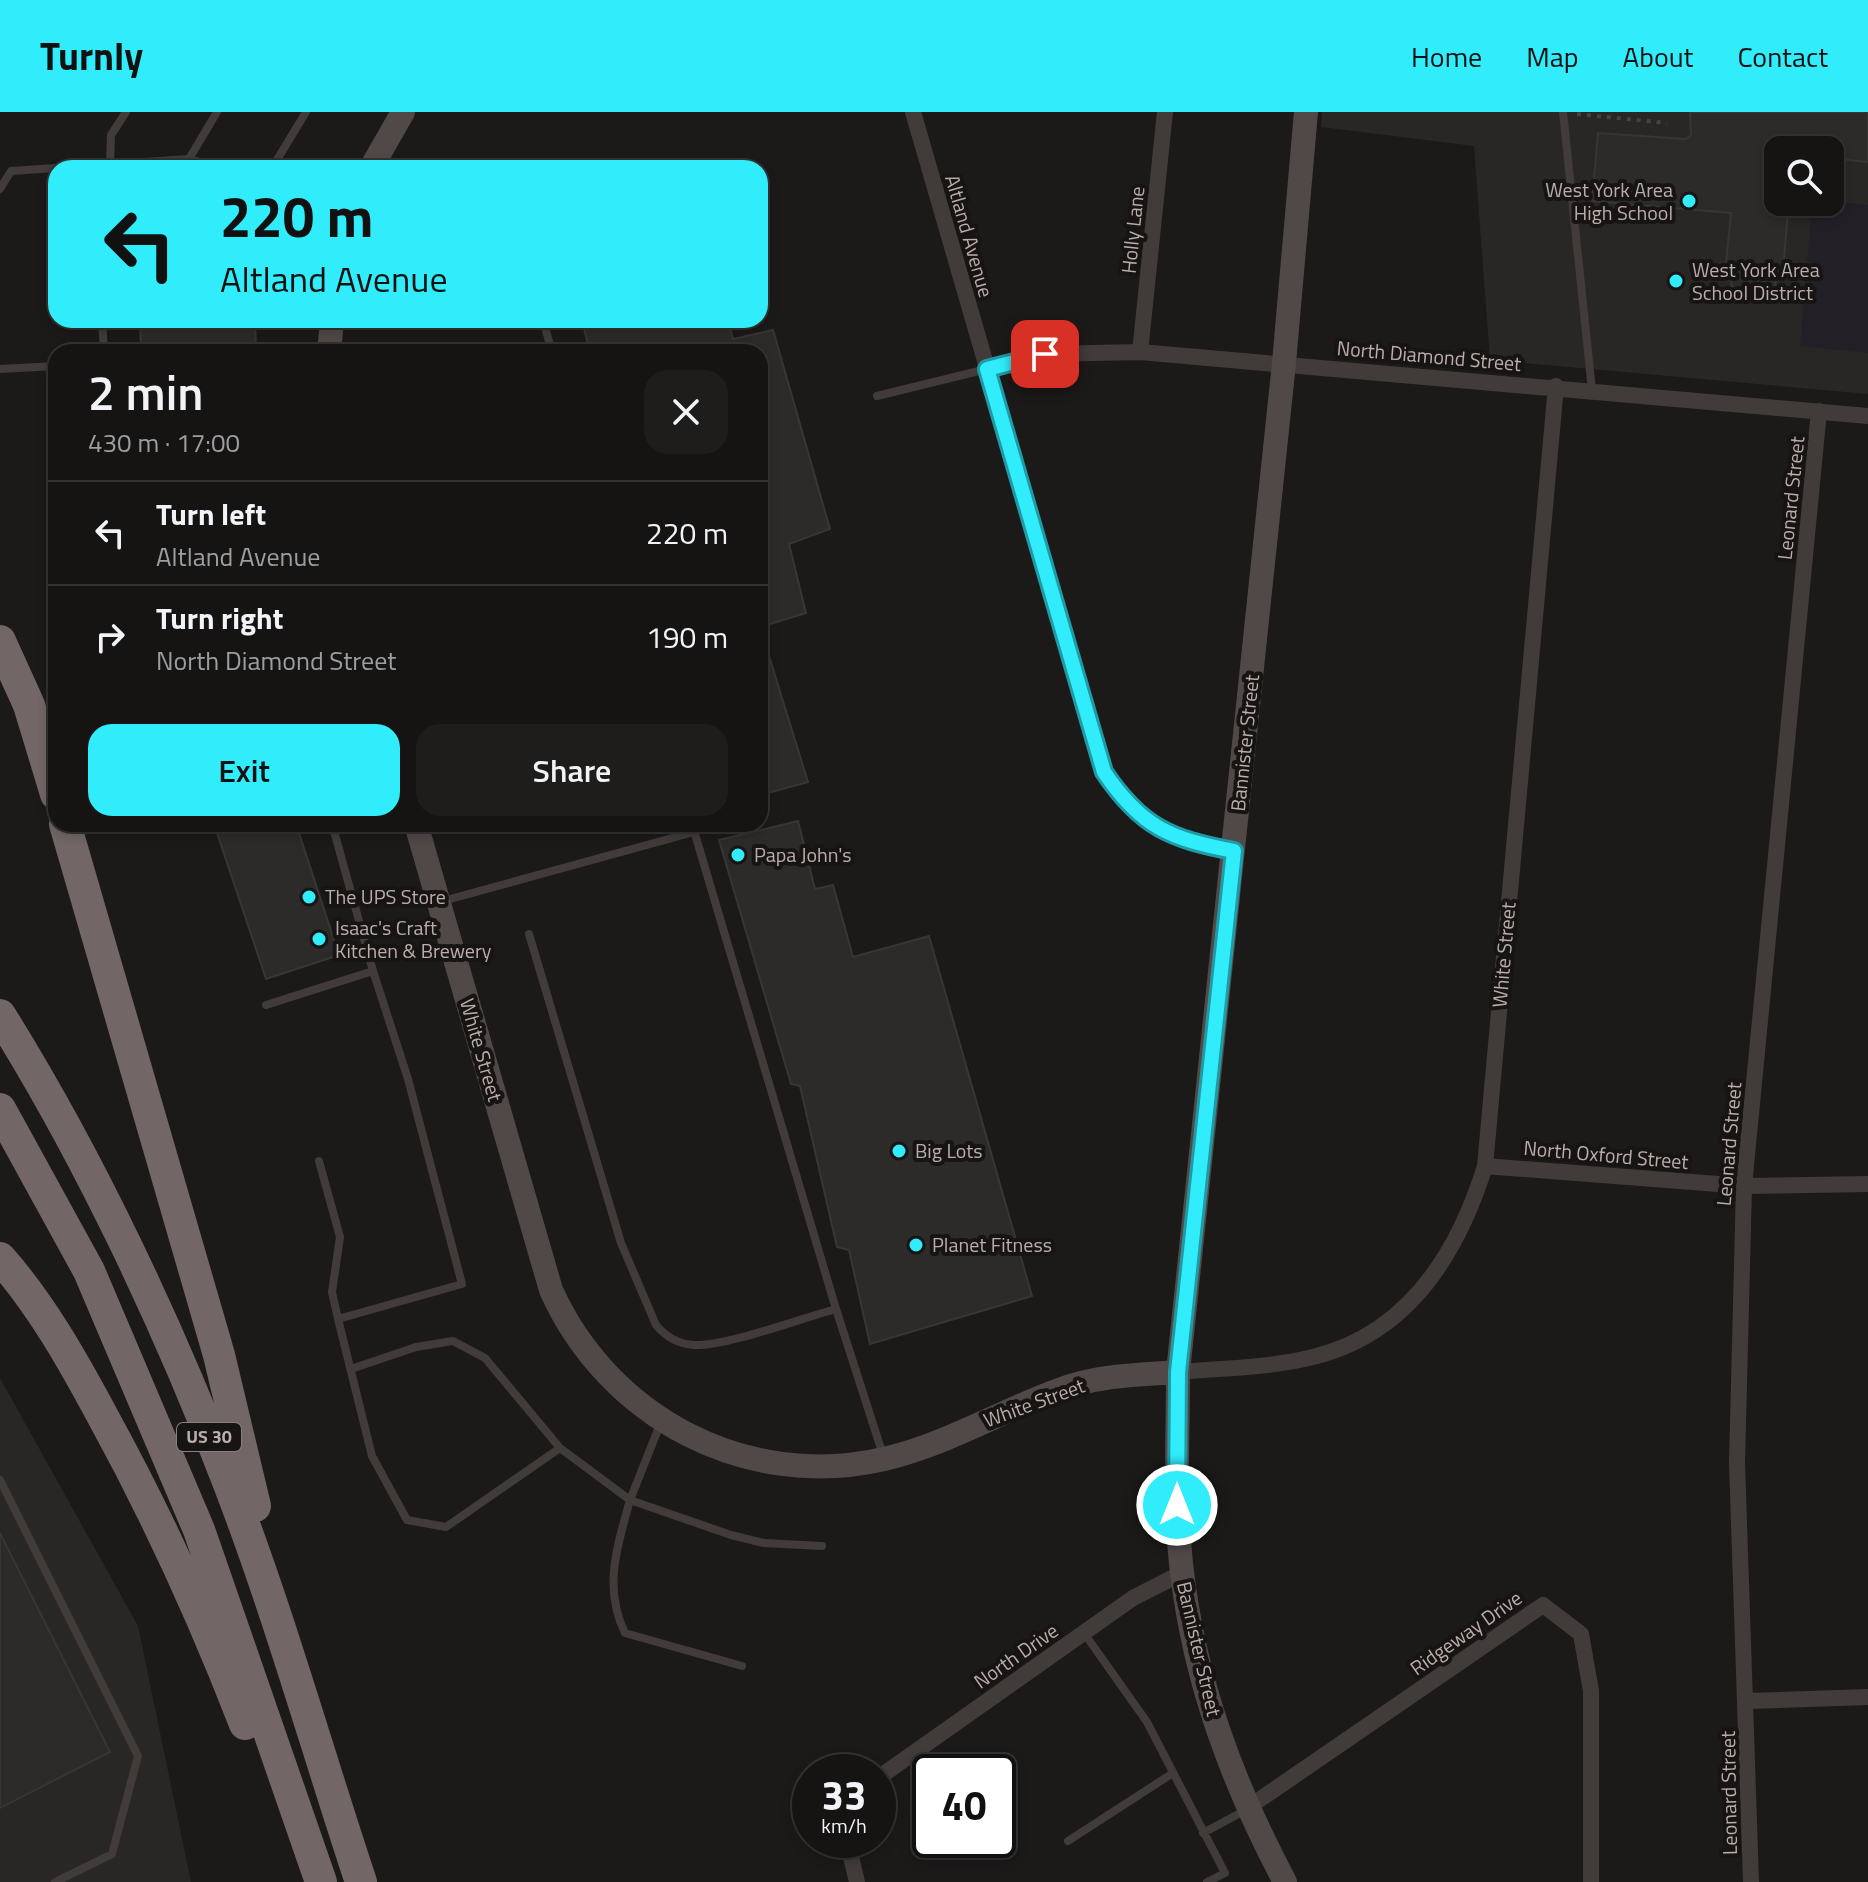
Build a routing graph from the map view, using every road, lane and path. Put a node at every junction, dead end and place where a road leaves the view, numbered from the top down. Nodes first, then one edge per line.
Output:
1 (126, 112) edge
2 (217, 112) edge
3 (306, 112) edge
4 (403, 112) edge
5 (913, 112) edge
6 (1165, 112) edge
7 (1306, 112) edge
8 (1563, 112) edge
9 (1667, 123) dead end
10 (189, 159) junction
11 (110, 160) edge
12 (173, 160) edge
13 (193, 160) edge
14 (277, 160) edge
15 (374, 160) edge
16 (48, 168) edge
17 (0, 189) edge
18 (1140, 352) junction
19 (1284, 363) junction
20 (48, 366) edge
21 (0, 369) edge
22 (987, 369) junction
23 (1556, 386) junction
24 (1592, 390) junction
25 (877, 396) dead end
26 (1819, 411) junction
27 (1868, 416) edge
28 (0, 641) edge
29 (48, 768) edge
30 (67, 832) edge
31 (334, 832) edge
32 (418, 832) edge
33 (679, 832) edge
34 (694, 832) edge
35 (1234, 851) junction
36 (438, 902) junction
37 (529, 934) dead end
38 (373, 971) junction
39 (266, 1005) dead end
40 (0, 1015) edge
41 (0, 1109) edge
42 (319, 1161) dead end
43 (1485, 1166) junction
44 (1868, 1184) edge
45 (1744, 1186) junction
46 (0, 1258) edge
47 (836, 1309) junction
48 (338, 1319) junction
49 (351, 1369) junction
50 (1178, 1372) junction
51 (661, 1422) junction
52 (560, 1448) junction
53 (885, 1459) junction
54 (0, 1480) edge
55 (630, 1500) junction
56 (822, 1546) dead end
57 (1182, 1573) junction
58 (1084, 1632) junction
59 (742, 1666) dead end
60 (1868, 1697) edge
61 (1747, 1701) junction
62 (302, 1704) junction
63 (896, 1765) edge
64 (1173, 1773) junction
65 (1246, 1809) junction
66 (1203, 1833) junction
67 (1068, 1841) dead end
68 (851, 1858) edge
69 (55, 1882) edge
70 (305, 1882) edge
71 (321, 1882) edge
72 (361, 1882) edge
73 (857, 1882) edge
74 (1207, 1882) edge
75 (1285, 1882) edge
76 (1591, 1882) edge
77 (1751, 1882) edge

1 - 11 lane
2 - 10 lane
3 - 14 lane
4 - 15 street
5 - 22 street, Altland Avenue
6 - 18 street, Holly Lane
7 - 19 street, Bannister Street
8 - 9 path
8 - 24 lane
10 - 12 lane
10 - 13 lane
16 - 17 lane
18 - 19 street, North Diamond Street
18 - 22 street, North Diamond Street
19 - 23 street, North Diamond Street
19 - 35 street, Bannister Street
20 - 21 lane
22 - 25 lane
22 - 35 street, Altland Avenue
23 - 24 street, North Diamond Street
23 - 43 street, White Street
24 - 26 street, North Diamond Street
26 - 27 street, North Diamond Street
26 - 45 street, Leonard Street
28 - 29 highway
30 - 62 highway
31 - 38 lane
32 - 36 street, White Street
33 - 36 lane
34 - 47 lane
35 - 50 street, Bannister Street
36 - 51 street, White Street
37 - 47 lane
38 - 39 lane
38 - 48 lane
40 - 62 highway, US 30 / US 30
41 - 71 highway, US 30 / US 30
42 - 48 lane
43 - 45 street, North Oxford Street
43 - 50 street, White Street
44 - 45 street, North Oxford Street
45 - 61 street, Leonard Street
46 - 70 highway
47 - 53 lane
48 - 49 lane
49 - 52 lane
49 - 52 lane
50 - 53 street, White Street
50 - 57 street, Bannister Street
51 - 53 street, White Street
51 - 55 lane
52 - 55 lane
54 - 69 lane
55 - 56 lane
55 - 59 lane
57 - 58 street, North Drive
57 - 65 street, Bannister Street
58 - 63 street, North Drive
58 - 64 lane
60 - 61 street
61 - 77 street, Leonard Street
62 - 72 highway, US 30 / US 30
64 - 66 lane
64 - 67 lane
65 - 66 lane
65 - 75 street, Bannister Street
65 - 76 street, Ridgeway Drive
66 - 74 lane
68 - 73 street

